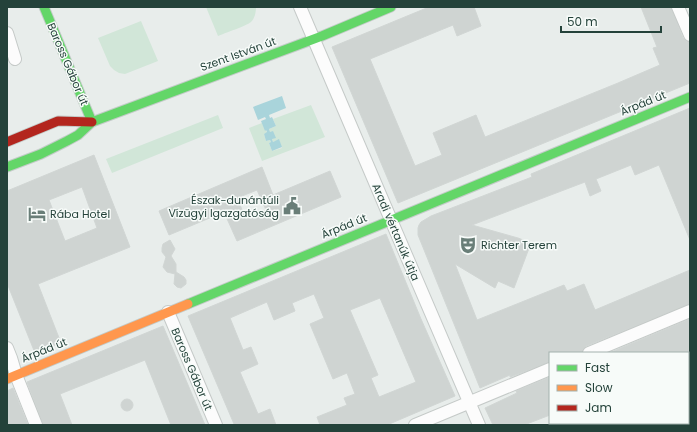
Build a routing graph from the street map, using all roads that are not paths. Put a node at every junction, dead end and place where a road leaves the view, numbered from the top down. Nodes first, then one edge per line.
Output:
1 (44, 7) edge
2 (300, 7) edge
3 (391, 7) edge
4 (678, 7) edge
5 (7, 33) edge
6 (690, 35) edge
7 (314, 39) junction
8 (15, 59) dead end
9 (690, 97) edge
10 (92, 122) junction
11 (7, 142) edge
12 (7, 167) edge
13 (391, 220) junction
14 (690, 311) edge
15 (168, 312) junction
16 (7, 348) edge
17 (591, 352) edge
18 (549, 369) edge
19 (12, 377) edge
20 (470, 403) junction
21 (36, 425) edge
22 (216, 425) edge
23 (415, 425) edge
24 (480, 425) edge

1 - 10 street, Baross Gábor út
2 - 7 street, Aradi vértanúk útja
3 - 7 street, Szent István út
4 - 6 street
5 - 8 street
7 - 10 street, Szent István út
7 - 13 street, Aradi vértanúk útja
9 - 13 street, Árpád út
10 - 11 street, Szent István út
10 - 12 street, Szent István út
13 - 15 street, Árpád út
13 - 20 street, Aradi vértanúk útja
14 - 17 street
15 - 19 street, Árpád út
15 - 22 street, Baross Gábor út
16 - 19 street
18 - 20 street
19 - 21 street
20 - 23 street
20 - 24 street, Aradi vértanúk útja

